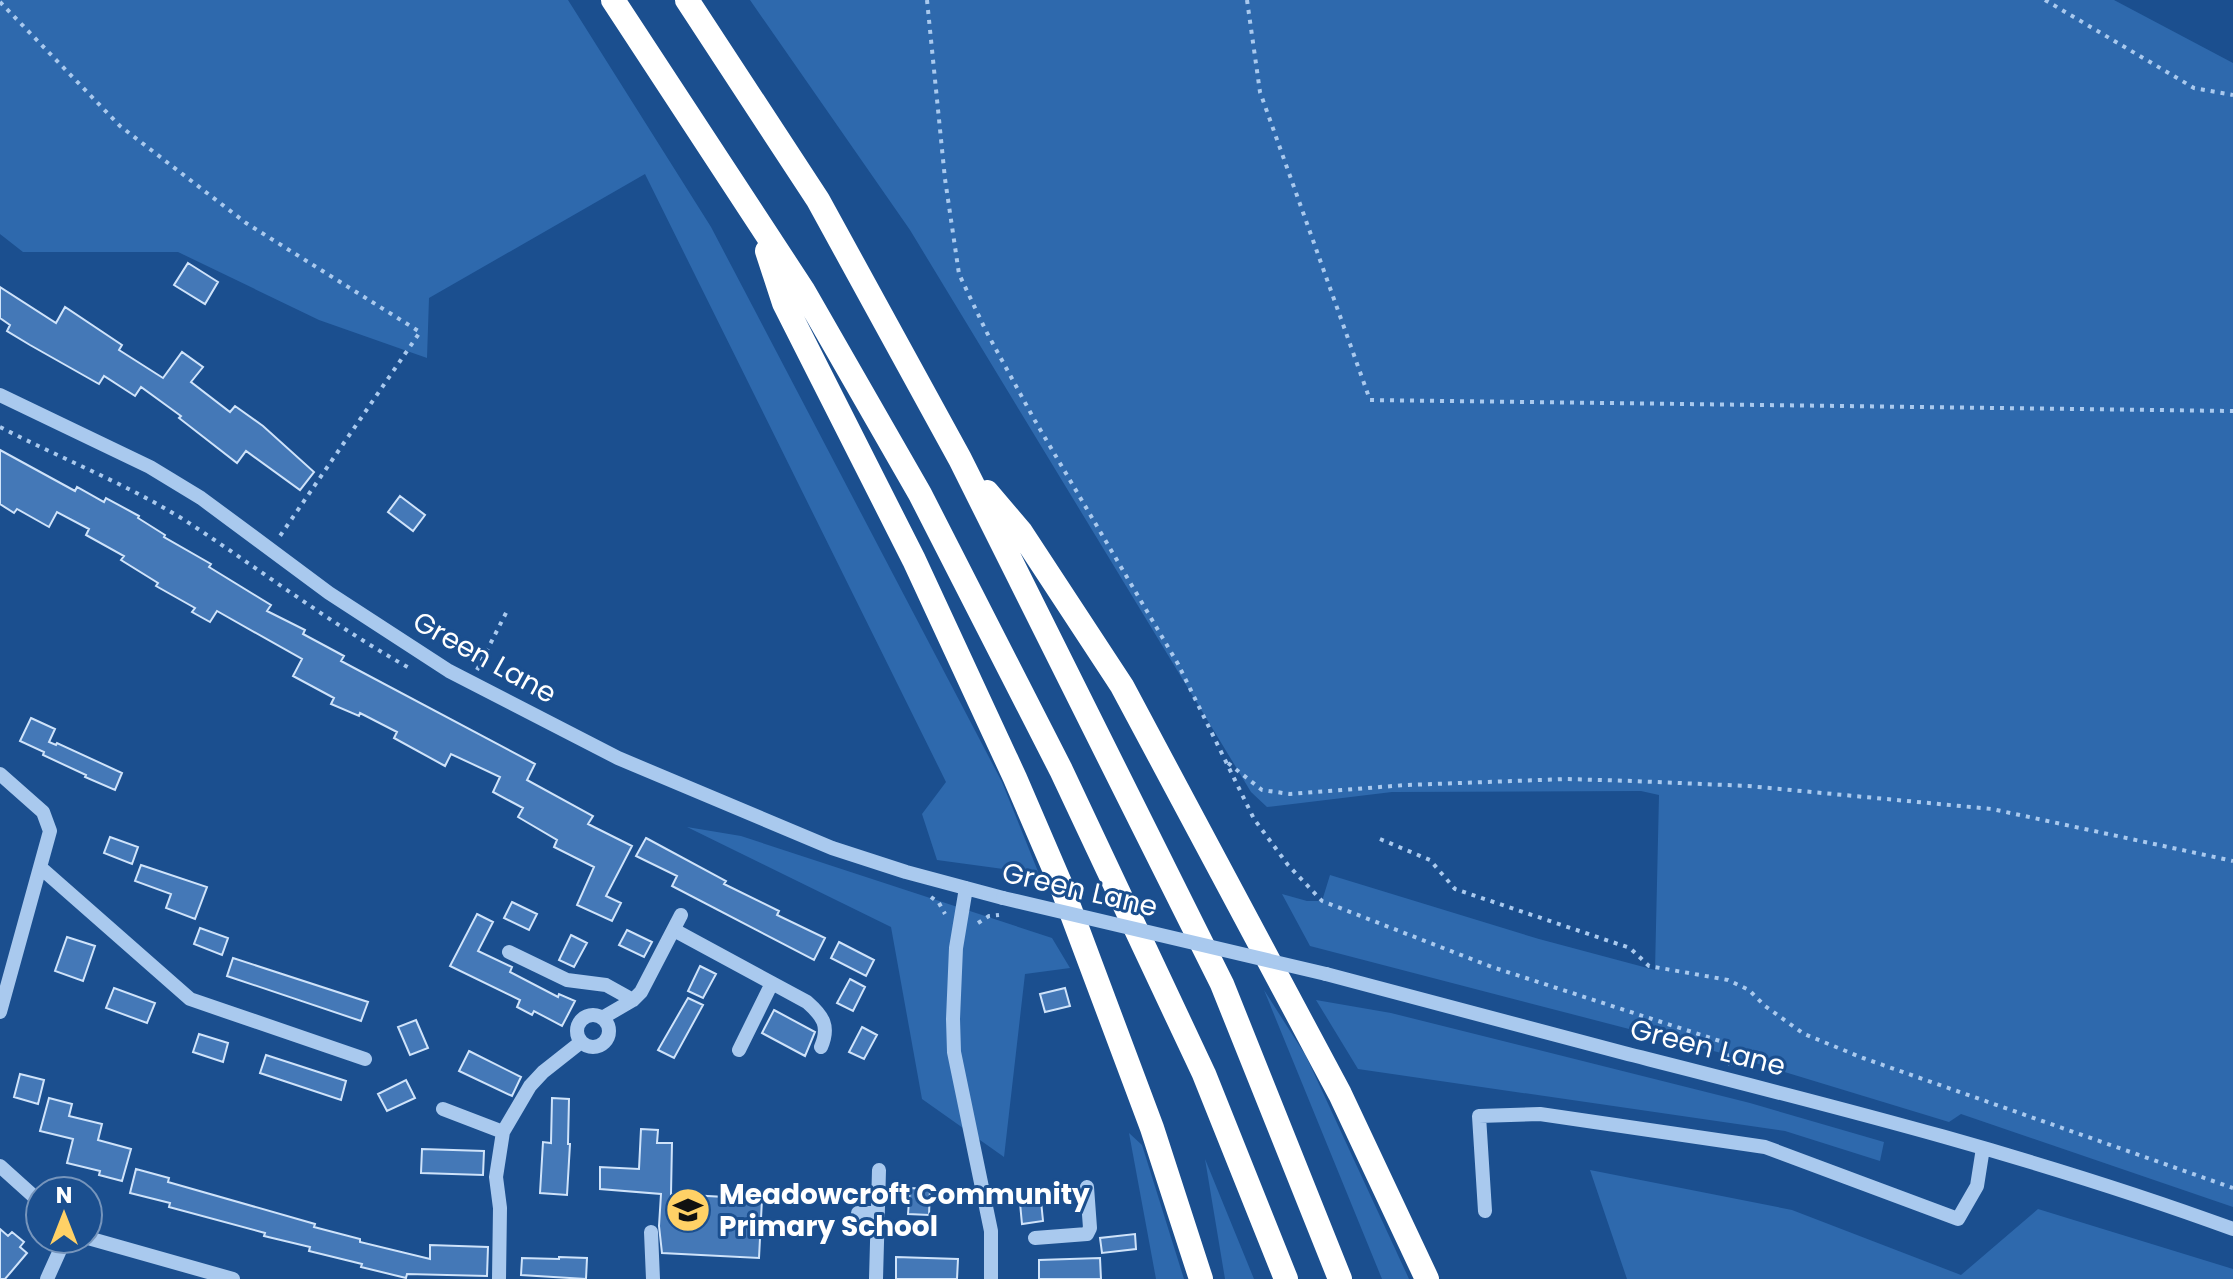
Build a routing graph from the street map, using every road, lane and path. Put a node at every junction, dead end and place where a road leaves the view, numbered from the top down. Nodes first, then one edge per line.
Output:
1 (613, 0) edge
2 (687, 0) edge
3 (927, 0) edge
4 (1247, 0) edge
5 (2045, 0) edge
6 (0, 2) edge
7 (2233, 95) edge
8 (757, 218) junction
9 (0, 395) edge
10 (2233, 411) edge
11 (0, 427) edge
12 (960, 459) junction
13 (282, 535) dead end
14 (507, 611) dead end
15 (411, 669) dead end
16 (456, 675) junction
17 (471, 683) junction
18 (448, 689) dead end
19 (1226, 762) junction
20 (0, 774) edge
21 (1380, 839) dead end
22 (2233, 861) edge
23 (41, 868) junction
24 (966, 888) junction
25 (1004, 914) dead end
26 (681, 915) dead end
27 (674, 930) junction
28 (973, 932) dead end
29 (509, 952) dead end
30 (772, 983) junction
31 (633, 1000) junction
32 (0, 1012) edge
33 (602, 1018) junction
34 (581, 1042) junction
35 (821, 1047) dead end
36 (739, 1050) dead end
37 (365, 1059) dead end
38 (1731, 1079) junction
39 (443, 1109) dead end
40 (503, 1132) junction
41 (1983, 1148) junction
42 (0, 1166) edge
43 (879, 1170) dead end
44 (1087, 1187) dead end
45 (24, 1188) edge
46 (2233, 1188) edge
47 (1485, 1211) dead end
48 (858, 1213) dead end
49 (878, 1213) junction
50 (2233, 1229) edge
51 (651, 1232) dead end
52 (1035, 1238) dead end
53 (104, 1243) edge
54 (58, 1255) edge
55 (47, 1279) edge
56 (233, 1279) edge
57 (499, 1279) edge
58 (653, 1279) edge
59 (876, 1279) edge
60 (991, 1279) edge
61 (1201, 1279) edge
62 (1286, 1279) edge
63 (1340, 1279) edge
64 (1427, 1279) edge

1 - 8 highway
2 - 12 highway
3 - 19 path
4 - 10 path
5 - 7 path
6 - 13 path
8 - 61 highway
8 - 62 highway
9 - 16 street, Green Lane
11 - 15 path, Green Lane
12 - 63 highway
12 - 64 highway
14 - 17 path
16 - 17 street, Green Lane
16 - 18 street
17 - 24 street, Green Lane
19 - 22 path
19 - 38 path
20 - 23 street
21 - 46 path
23 - 32 street
23 - 37 street
24 - 38 street, Green Lane, bridge
24 - 60 street
25 - 28 path, Green Lane
26 - 27 street
27 - 30 street
27 - 31 street
29 - 31 street
30 - 35 street
30 - 36 street
31 - 33 street
33 - 34 street
33 - 34 street
34 - 40 street
38 - 41 street, Green Lane
39 - 40 street
40 - 57 street
41 - 47 street
41 - 50 street, Green Lane
42 - 45 street
43 - 49 street
44 - 52 street
48 - 49 street
49 - 59 street
51 - 58 street
53 - 56 street
54 - 55 street

